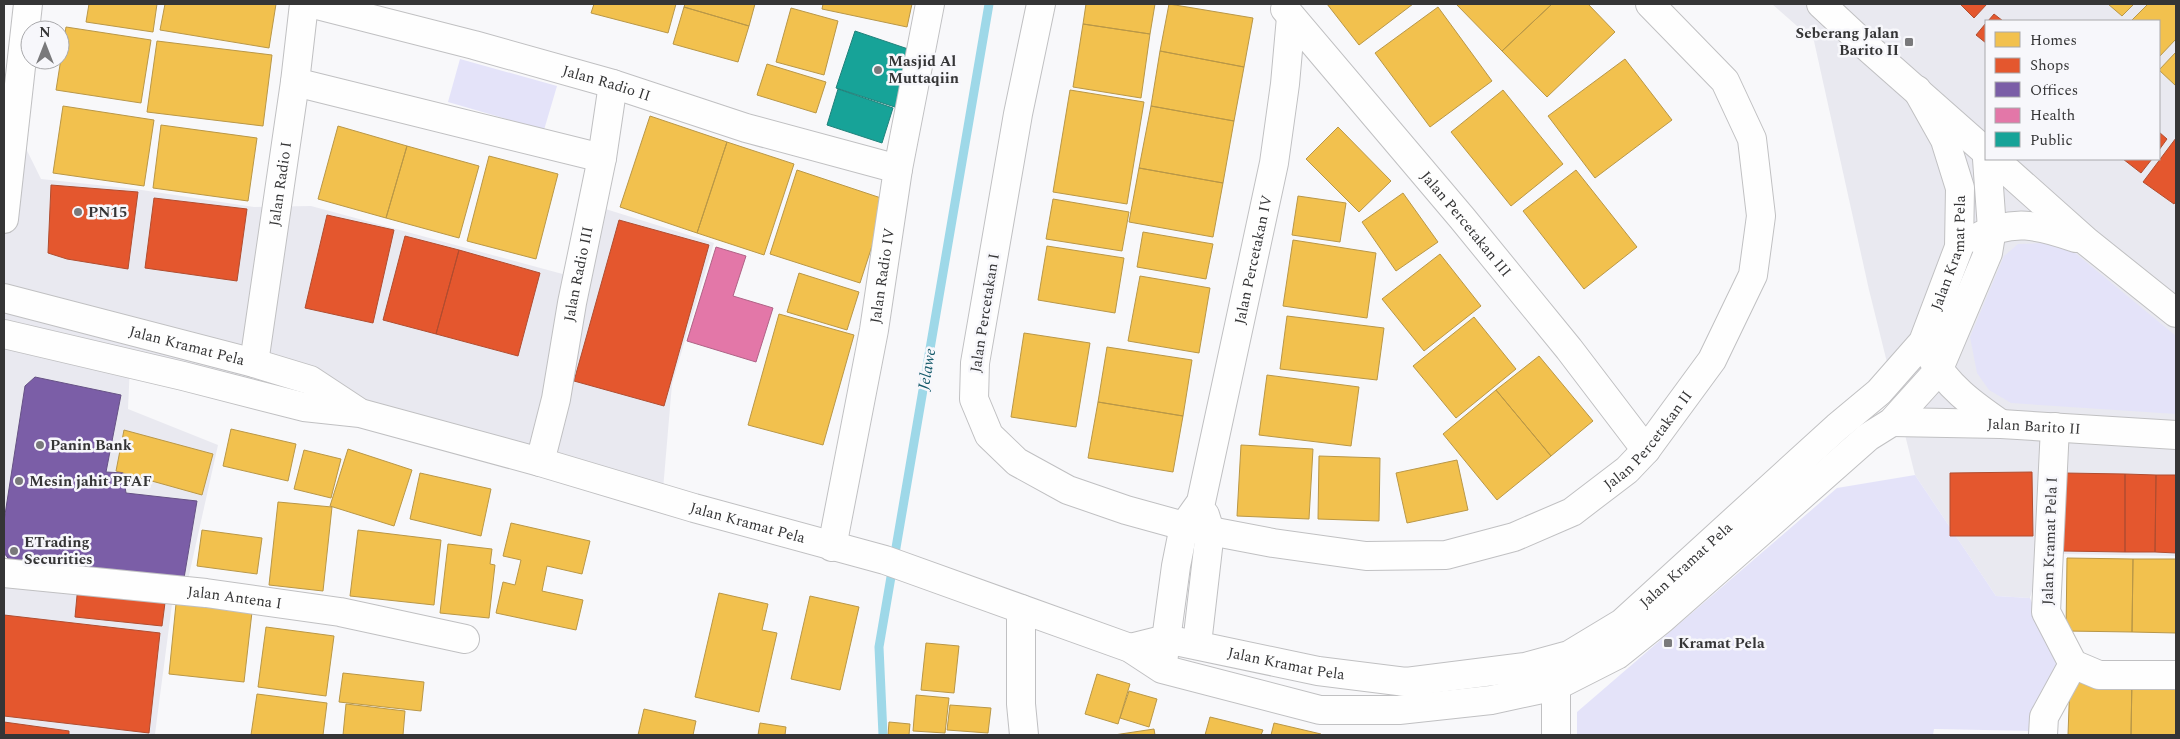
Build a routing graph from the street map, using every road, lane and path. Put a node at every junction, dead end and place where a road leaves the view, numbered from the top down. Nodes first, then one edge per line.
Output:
1 (28, 4) edge
2 (304, 4) edge
3 (313, 4) edge
4 (930, 4) edge
5 (1041, 4) edge
6 (1650, 4) edge
7 (1822, 4) edge
8 (1286, 10) edge
9 (295, 82) junction
10 (613, 84) junction
11 (1918, 90) junction
12 (1985, 151) edge
13 (602, 158) junction
14 (1987, 160) edge
15 (1995, 160) edge
16 (898, 169) junction
17 (4, 219) edge
18 (1992, 229) junction
19 (2086, 241) junction
20 (1960, 247) junction
21 (4, 298) edge
22 (2176, 314) edge
23 (4, 334) edge
24 (1923, 342) junction
25 (254, 363) junction
26 (1938, 370) junction
27 (360, 414) junction
28 (1892, 422) junction
29 (2001, 424) junction
30 (2055, 427) junction
31 (2176, 435) edge
32 (1646, 450) junction
33 (540, 462) junction
34 (1202, 502) junction
35 (1184, 526) junction
36 (1210, 531) junction
37 (832, 547) junction
38 (4, 573) edge
39 (1021, 609) junction
40 (465, 639) dead end
41 (1166, 639) junction
42 (1197, 644) junction
43 (1130, 648) junction
44 (2073, 664) junction
45 (1162, 669) junction
46 (2176, 675) edge
47 (1556, 686) junction
48 (1024, 735) edge
49 (1556, 735) edge
50 (2043, 735) edge

1 - 17 street
2 - 9 street, Jalan Radio I
3 - 10 street, Jalan Radio II
4 - 16 street, Jalan Radio IV
5 - 35 street, Jalan Percetakan I
6 - 32 street, Jalan Percetakan II
7 - 11 street
8 - 32 street, Jalan Percetakan III
8 - 34 street, Jalan Percetakan IV
9 - 13 street
9 - 25 street, Jalan Radio I
10 - 13 street, Jalan Radio III
10 - 16 street, Jalan Radio II
11 - 12 street
11 - 20 street, Jalan Kramat Pela
13 - 33 street, Jalan Radio III
14 - 18 street, Jalan Kramat Pela
15 - 19 street
16 - 37 street, Jalan Radio IV
18 - 19 street
18 - 20 street
18 - 26 street, Jalan Kramat Pela
19 - 22 street
20 - 24 street, Jalan Kramat Pela
21 - 25 street, Jalan Kramat Pela
23 - 27 street, Jalan Kramat Pela
24 - 26 street
24 - 42 street, Jalan Kramat Pela
25 - 27 street, Jalan Kramat Pela
26 - 28 street, Jalan Kramat Pela
26 - 29 street
27 - 33 street, Jalan Kramat Pela
28 - 29 street, Jalan Barito II
28 - 47 street, Jalan Kramat Pela
29 - 30 street, Jalan Barito II
30 - 31 street, Jalan Barito II
30 - 44 street, Jalan Kramat Pela I
32 - 36 street, Jalan Percetakan II
33 - 37 street, Jalan Kramat Pela
34 - 35 street, Jalan Percetakan IV
34 - 36 street, Jalan Percetakan IV
35 - 36 street, Jalan Percetakan II
35 - 41 street, Jalan Percetakan IV
36 - 42 street, Jalan Percetakan IV
37 - 39 street, Jalan Kramat Pela
38 - 40 street, Jalan Antena I
39 - 43 street, Jalan Kramat Pela
39 - 48 street
41 - 42 street, Jalan Kramat Pela
41 - 43 street, Jalan Kramat Pela
41 - 45 street, Jalan Percetakan IV
43 - 45 street, Jalan Kramat Pela
44 - 46 street
44 - 50 street
45 - 47 street, Jalan Kramat Pela
47 - 49 street

